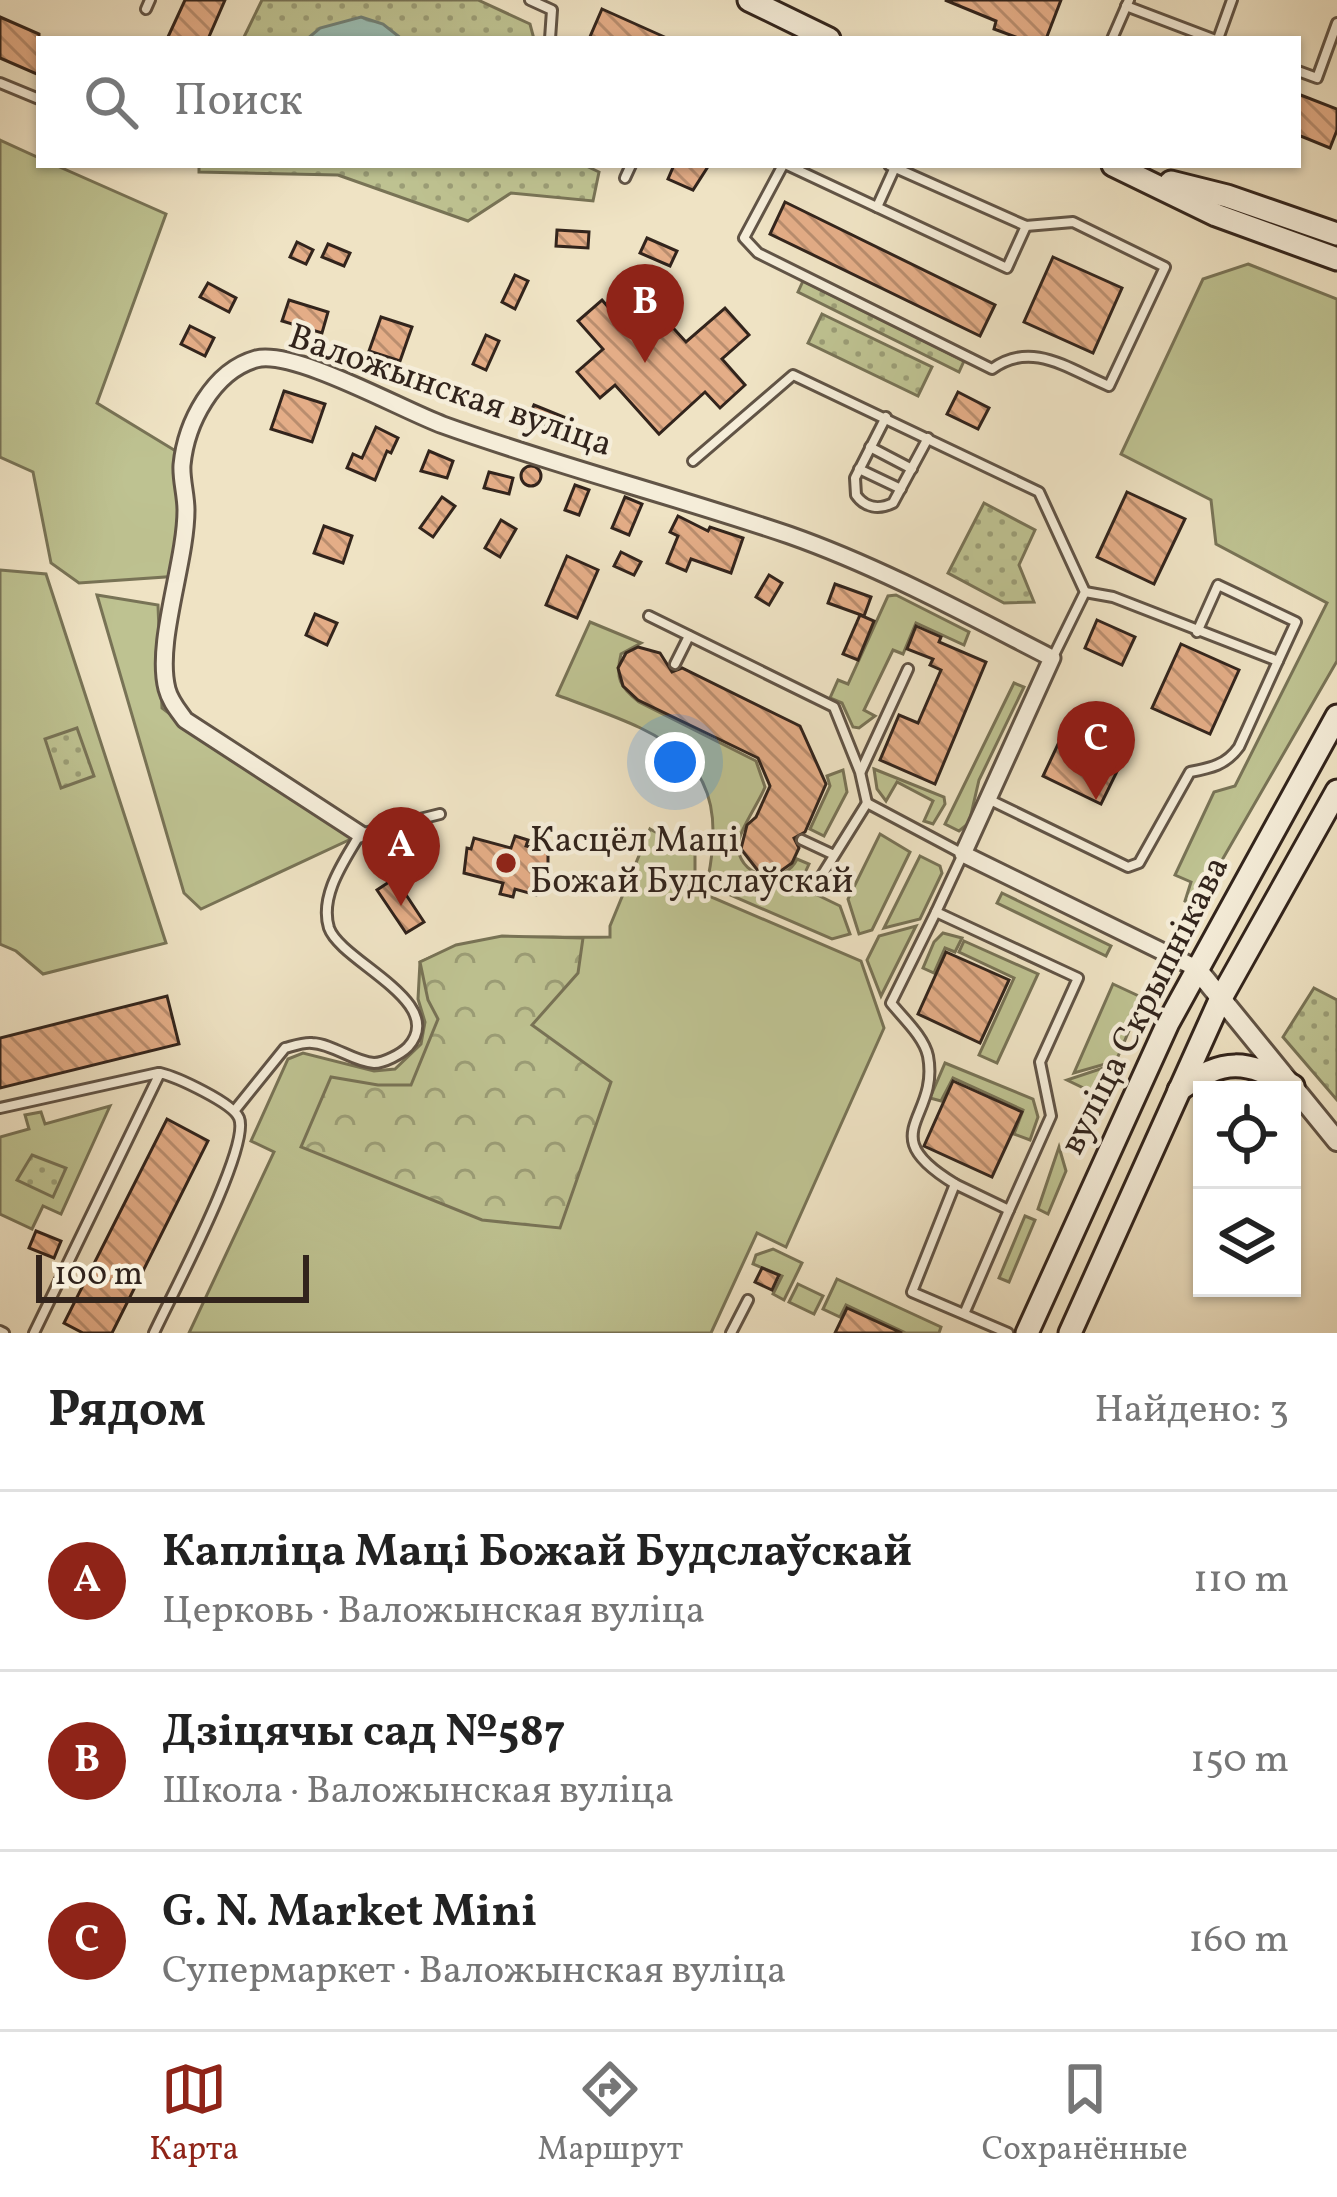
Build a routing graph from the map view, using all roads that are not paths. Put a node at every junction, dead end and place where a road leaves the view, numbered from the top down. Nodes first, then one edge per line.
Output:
1 (530, 0) edge
2 (749, 0) edge
3 (1232, 0) edge
4 (1128, 3) edge
5 (1337, 23) edge
6 (550, 36) edge
7 (823, 36) edge
8 (1113, 36) edge
9 (1208, 36) edge
10 (1216, 36) edge
11 (1301, 72) edge
12 (0, 83) edge
13 (36, 98) edge
14 (630, 168) edge
15 (783, 168) edge
16 (792, 168) edge
17 (892, 168) edge
18 (897, 168) edge
19 (1121, 168) edge
20 (1136, 174) junction
21 (626, 178) dead end
22 (877, 207) junction
23 (1026, 226) junction
24 (1337, 234) edge
25 (1337, 259) edge
26 (886, 417) junction
27 (928, 438) junction
28 (870, 447) junction
29 (693, 461) dead end
30 (859, 469) junction
31 (912, 469) junction
32 (901, 489) junction
33 (1084, 592) junction
34 (649, 616) dead end
35 (1197, 632) junction
36 (689, 636) junction
37 (1052, 658) junction
38 (1278, 661) junction
39 (675, 664) dead end
40 (908, 669) dead end
41 (1337, 716) edge
42 (860, 772) junction
43 (1337, 791) edge
44 (986, 798) junction
45 (867, 803) junction
46 (440, 814) dead end
47 (360, 834) junction
48 (802, 840) dead end
49 (832, 854) junction
50 (963, 854) junction
51 (819, 880) dead end
52 (936, 912) junction
53 (1196, 968) junction
54 (1222, 998) junction
55 (160, 1073) junction
56 (1283, 1081) edge
57 (1289, 1081) edge
58 (1178, 1090) junction
59 (1301, 1096) edge
60 (0, 1108) edge
61 (235, 1110) junction
62 (1337, 1141) edge
63 (955, 1184) junction
64 (1009, 1210) junction
65 (748, 1300) dead end
66 (964, 1313) junction
67 (34, 1333) edge
68 (154, 1333) edge
69 (731, 1333) edge
70 (1008, 1333) edge
71 (1028, 1333) edge
72 (1070, 1333) edge

1 - 6 lane
2 - 7 main road
3 - 10 lane
4 - 8 lane
4 - 9 lane
5 - 11 lane
12 - 13 lane
14 - 21 lane
15 - 23 lane
16 - 22 lane
17 - 22 lane
18 - 23 lane
19 - 20 main road
20 - 24 main road
20 - 25 main road
22 - 23 lane
26 - 27 lane
26 - 28 lane
26 - 29 lane
27 - 31 lane
27 - 33 lane
28 - 30 lane
28 - 31 lane
30 - 32 lane
30 - 32 lane
31 - 32 lane
33 - 35 lane
33 - 37 lane
34 - 36 lane
35 - 38 lane
35 - 38 lane
36 - 39 lane
36 - 42 lane
37 - 44 street
37 - 47 street, Валожынская вуліца
38 - 44 lane
40 - 42 lane
41 - 53 main road, вуліца Скрыпнікава
42 - 45 lane
43 - 54 main road, вуліца Скрыпнікава
44 - 50 street
45 - 49 lane
45 - 50 lane
46 - 47 lane
47 - 61 lane
48 - 49 lane
49 - 51 lane
50 - 52 lane
50 - 53 street
52 - 63 lane
52 - 64 lane
53 - 54 street
53 - 71 main road, вуліца Скрыпнікава
54 - 57 street
54 - 58 main road, вуліца Скрыпнікава
55 - 60 lane
55 - 61 lane
55 - 67 lane
56 - 58 main road
58 - 72 main road, вуліца Скрыпнікава
59 - 62 street
61 - 68 lane
63 - 64 lane
63 - 66 lane
64 - 66 lane
65 - 69 lane
66 - 70 lane

